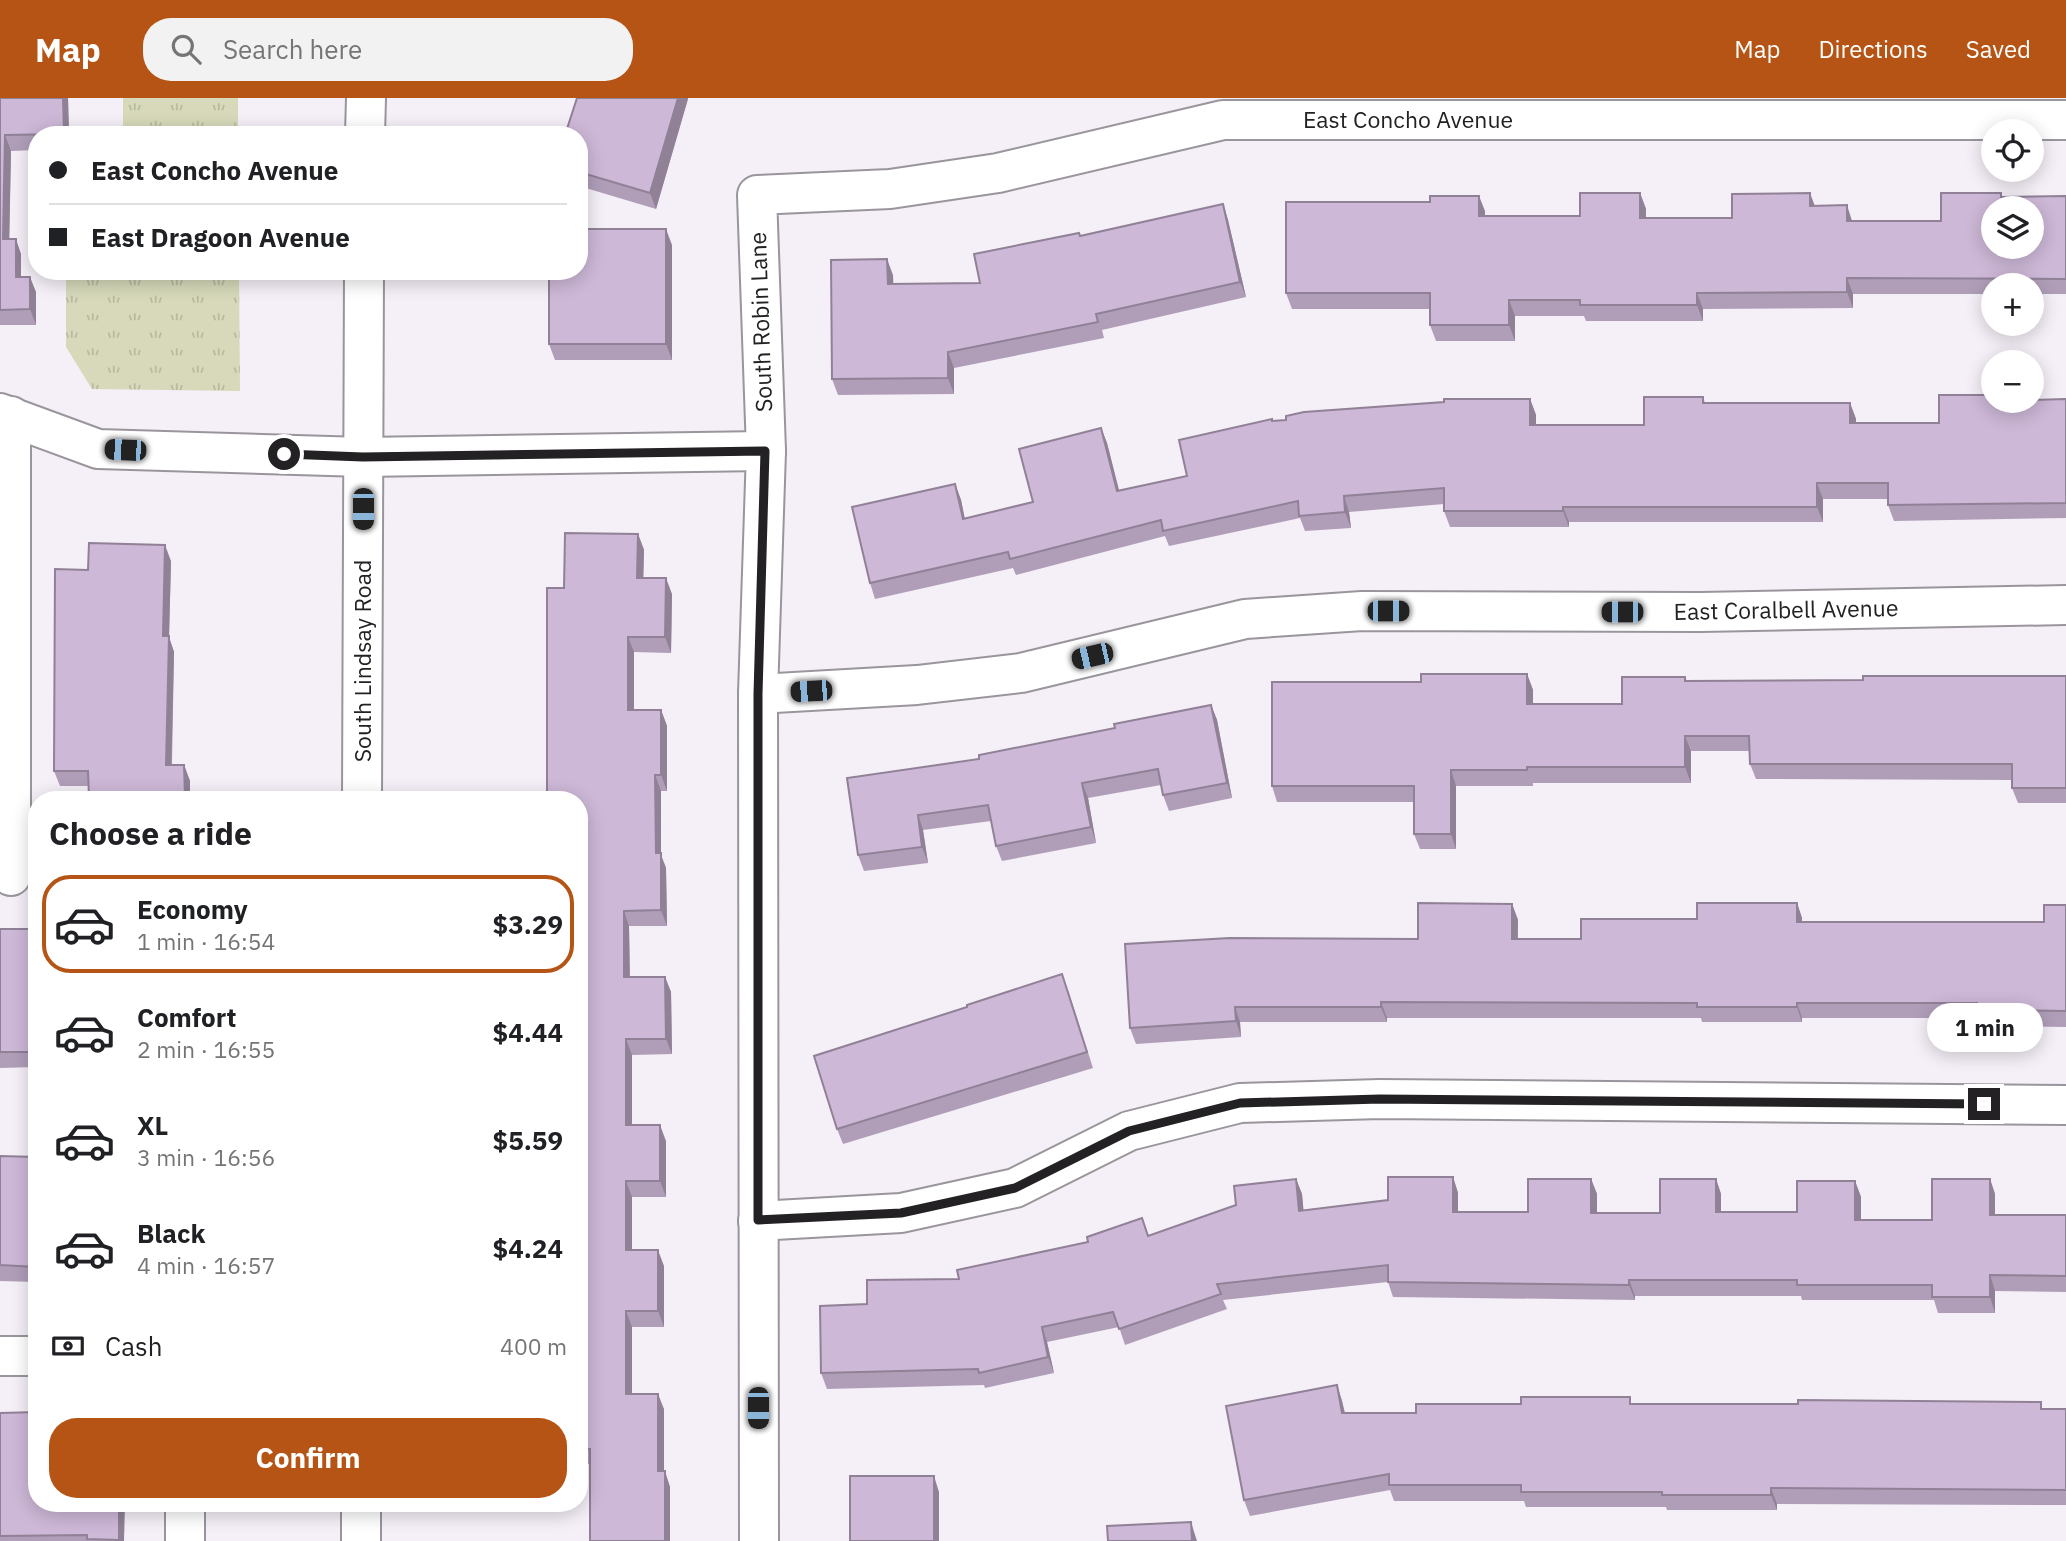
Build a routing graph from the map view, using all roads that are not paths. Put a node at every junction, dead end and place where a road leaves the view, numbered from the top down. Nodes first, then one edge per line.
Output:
1 (366, 98) edge
2 (2066, 120) edge
3 (365, 126) edge
4 (757, 195) joint
5 (364, 280) edge
6 (5, 415) edge
7 (765, 451) junction
8 (363, 457) junction
9 (2066, 605) edge
10 (758, 694) junction
11 (362, 791) edge
12 (16, 876) edge
13 (2066, 1105) edge
14 (758, 1220) junction
15 (0, 1356) edge
16 (28, 1356) edge
17 (185, 1512) edge
18 (361, 1512) edge
19 (185, 1541) edge
20 (361, 1541) edge
21 (759, 1541) edge

1 - 3 street
2 - 4 street, East Concho Avenue
4 - 7 street, South Robin Lane
5 - 8 street, South Lindsay Road
6 - 8 street
6 - 12 street
7 - 8 street
7 - 10 street, South Robin Lane
8 - 11 street, South Lindsay Road
9 - 10 street, East Coralbell Avenue
10 - 14 street, South Robin Lane
13 - 14 street
14 - 21 street, South Robin Lane
15 - 16 street
17 - 19 street
18 - 20 street

